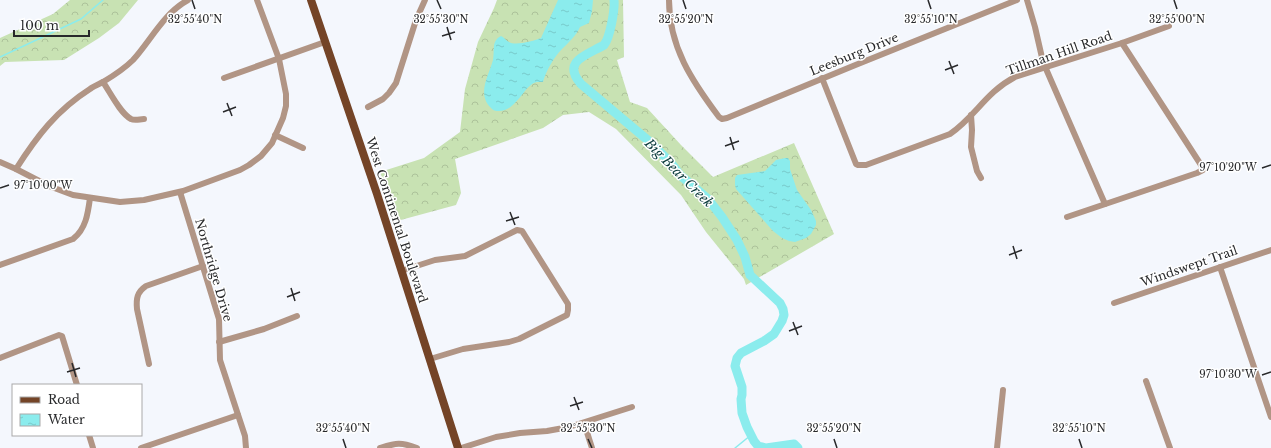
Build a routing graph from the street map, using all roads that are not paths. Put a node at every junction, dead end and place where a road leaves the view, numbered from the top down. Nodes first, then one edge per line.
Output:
1 (188, 0) edge
2 (257, 0) edge
3 (311, 0) edge
4 (669, 0) edge
5 (1017, 0) edge
6 (1027, 0) edge
7 (423, 1) edge
8 (1169, 26) dead end
9 (325, 42) junction
10 (1122, 43) junction
11 (279, 59) junction
12 (1045, 67) junction
13 (224, 78) dead end
14 (822, 78) junction
15 (103, 82) junction
16 (368, 107) dead end
17 (971, 114) junction
18 (144, 119) dead end
19 (275, 135) junction
20 (303, 148) dead end
21 (0, 162) edge
22 (16, 169) junction
23 (981, 178) dead end
24 (180, 192) junction
25 (90, 198) junction
26 (1105, 204) junction
27 (1067, 217) dead end
28 (1271, 250) edge
29 (0, 265) edge
30 (203, 266) junction
31 (1220, 267) junction
32 (401, 271) junction
33 (1114, 303) dead end
34 (297, 316) dead end
35 (219, 342) junction
36 (0, 358) edge
37 (430, 359) junction
38 (149, 364) dead end
39 (1146, 381) dead end
40 (77, 384) edge
41 (1003, 390) dead end
42 (632, 407) dead end
43 (238, 415) junction
44 (1271, 416) edge
45 (584, 423) junction
46 (90, 436) edge
47 (93, 448) edge
48 (141, 448) edge
49 (246, 448) edge
50 (380, 448) edge
51 (417, 448) edge
52 (460, 448) edge
53 (592, 448) edge
54 (997, 448) edge
55 (1170, 448) edge

1 - 15 street
2 - 11 street
3 - 9 main road, West Continental Boulevard
4 - 14 street, Leesburg Drive
5 - 14 street, Leesburg Drive
6 - 12 street
7 - 16 street
8 - 10 street, Tillman Hill Road
9 - 11 street
9 - 32 main road, West Continental Boulevard
10 - 12 street, Tillman Hill Road
10 - 26 street
11 - 13 street
11 - 19 street
12 - 17 street, Tillman Hill Road
12 - 26 street
14 - 17 street, Tillman Hill Road
15 - 18 street
15 - 22 street
17 - 23 street
19 - 20 street
19 - 24 street
21 - 22 street
22 - 25 street
24 - 25 street
24 - 30 street, Northridge Drive
25 - 29 street
26 - 27 street
28 - 31 street, Windswept Trail
30 - 35 street, Northridge Drive
30 - 38 street
31 - 33 street, Windswept Trail
31 - 44 street
32 - 37 main road, West Continental Boulevard
32 - 37 street
34 - 35 street
35 - 43 street, Northridge Drive
36 - 40 street
37 - 52 main road, West Continental Boulevard
39 - 55 street
41 - 54 street
42 - 45 street
43 - 48 street
43 - 49 street, Northridge Drive
45 - 52 street
45 - 53 street
46 - 47 street
50 - 51 street

